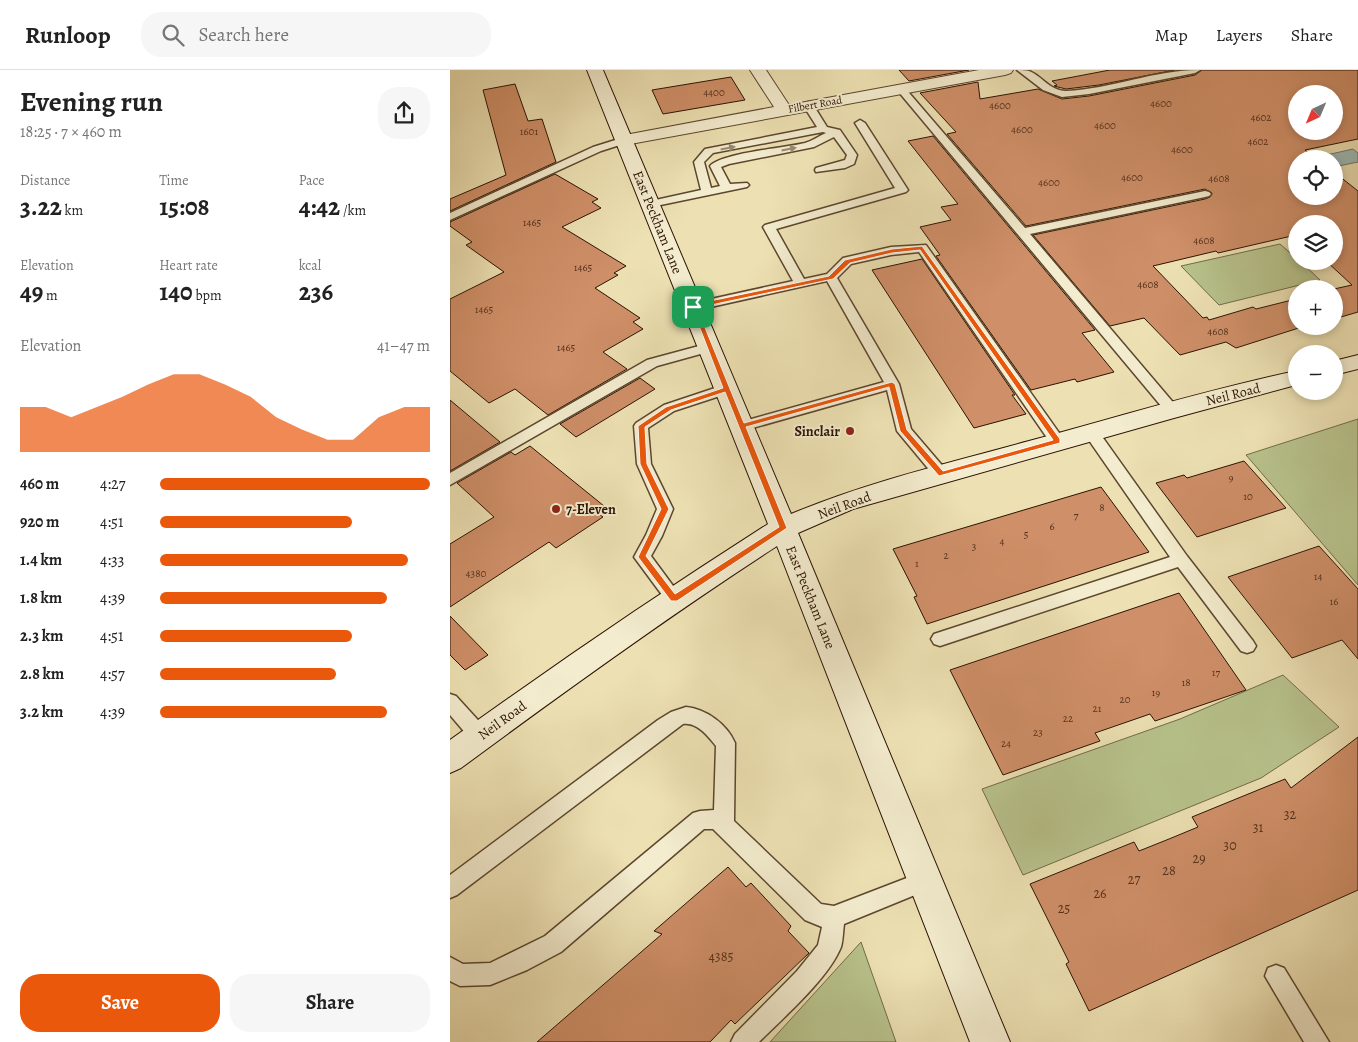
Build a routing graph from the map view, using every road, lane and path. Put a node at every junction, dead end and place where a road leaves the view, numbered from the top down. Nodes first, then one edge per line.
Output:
1 (595, 70) edge
2 (758, 70) edge
3 (1005, 70) edge
4 (1022, 70) edge
5 (1195, 70) edge
6 (901, 89) junction
7 (808, 105) junction
8 (784, 109) junction
9 (860, 123) dead end
10 (824, 129) junction
11 (836, 132) junction
12 (625, 140) junction
13 (820, 170) dead end
14 (744, 185) dead end
15 (727, 189) junction
16 (707, 193) junction
17 (1205, 194) dead end
18 (651, 204) junction
19 (450, 216) edge
20 (1022, 232) junction
21 (831, 277) junction
22 (800, 284) junction
23 (693, 307) junction
24 (710, 347) junction
25 (1358, 362) edge
26 (1343, 366) edge
27 (1288, 380) edge
28 (892, 384) junction
29 (727, 389) junction
30 (1172, 410) junction
31 (742, 426) junction
32 (1091, 432) junction
33 (1057, 441) junction
34 (941, 474) junction
35 (450, 480) edge
36 (783, 528) junction
37 (1180, 560) junction
38 (674, 598) junction
39 (940, 639) dead end
40 (1246, 646) dead end
41 (450, 702) edge
42 (480, 736) junction
43 (450, 758) edge
44 (724, 826) junction
45 (925, 881) junction
46 (450, 888) edge
47 (834, 917) junction
48 (450, 968) edge
49 (1276, 976) dead end
50 (743, 1042) edge
51 (990, 1042) edge
52 (1318, 1042) edge

1 - 12 street, East Peckham Lane
2 - 8 street
3 - 6 street, Filbert Road
4 - 5 lane
6 - 7 street, Filbert Road
6 - 20 lane
7 - 8 street, Filbert Road
7 - 10 lane
8 - 12 street, Filbert Road
9 - 22 lane
10 - 11 lane
16 -> 10 lane
11 - 13 lane
15 -> 11 lane
12 - 18 street, East Peckham Lane
12 - 19 lane
14 - 15 lane
15 - 16 lane
16 - 18 lane
17 - 20 lane
18 - 23 street, East Peckham Lane
20 - 30 lane
21 - 22 lane
21 - 28 lane
21 - 33 lane
22 - 23 lane
23 - 24 street, East Peckham Lane
24 - 29 street, East Peckham Lane
24 - 35 lane
25 - 26 street
27 - 30 street, Neil Road
28 - 31 lane
28 - 34 lane
29 - 31 street, East Peckham Lane
29 - 38 lane
30 - 32 street, Neil Road
31 - 36 street, East Peckham Lane
32 - 33 street, Neil Road
32 - 37 lane
33 - 34 street, Neil Road
34 - 36 street, Neil Road
36 - 38 street, Neil Road
36 - 45 street, East Peckham Lane
37 - 39 lane
37 - 40 lane
38 - 42 street, Neil Road
41 - 42 lane
42 - 43 street, Neil Road
44 - 46 lane
44 - 47 lane
44 - 48 lane
45 - 47 lane
45 - 51 street, East Peckham Lane
47 - 50 lane
49 - 52 lane

